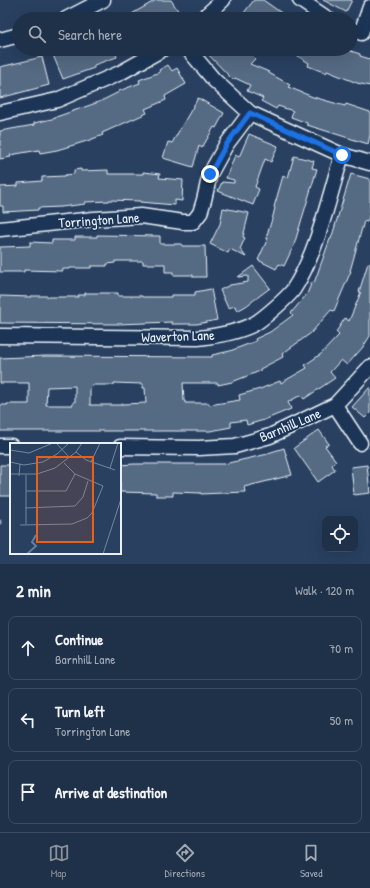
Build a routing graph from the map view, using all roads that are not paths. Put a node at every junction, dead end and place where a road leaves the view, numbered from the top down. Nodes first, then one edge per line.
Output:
1 (103, 0) edge
2 (300, 0) edge
3 (218, 2) edge
4 (370, 7) edge
5 (80, 12) edge
6 (209, 12) edge
7 (318, 12) edge
8 (361, 32) edge
9 (12, 37) edge
10 (0, 40) edge
11 (150, 56) edge
12 (194, 56) edge
13 (0, 113) edge
14 (250, 113) junction
15 (342, 155) junction
16 (370, 163) edge
17 (0, 229) edge
18 (0, 336) edge
19 (370, 367) edge
20 (335, 404) junction
21 (360, 443) dead end
22 (121, 447) edge

1 - 5 street
2 - 7 street
3 - 6 street
4 - 8 street
9 - 10 street
11 - 13 street
12 - 14 street
14 - 15 street
14 - 17 street, Torrington Lane
15 - 16 street
15 - 18 street, Waverton Lane
19 - 20 street, Barnhill Lane
20 - 21 street
20 - 22 street, Barnhill Lane

